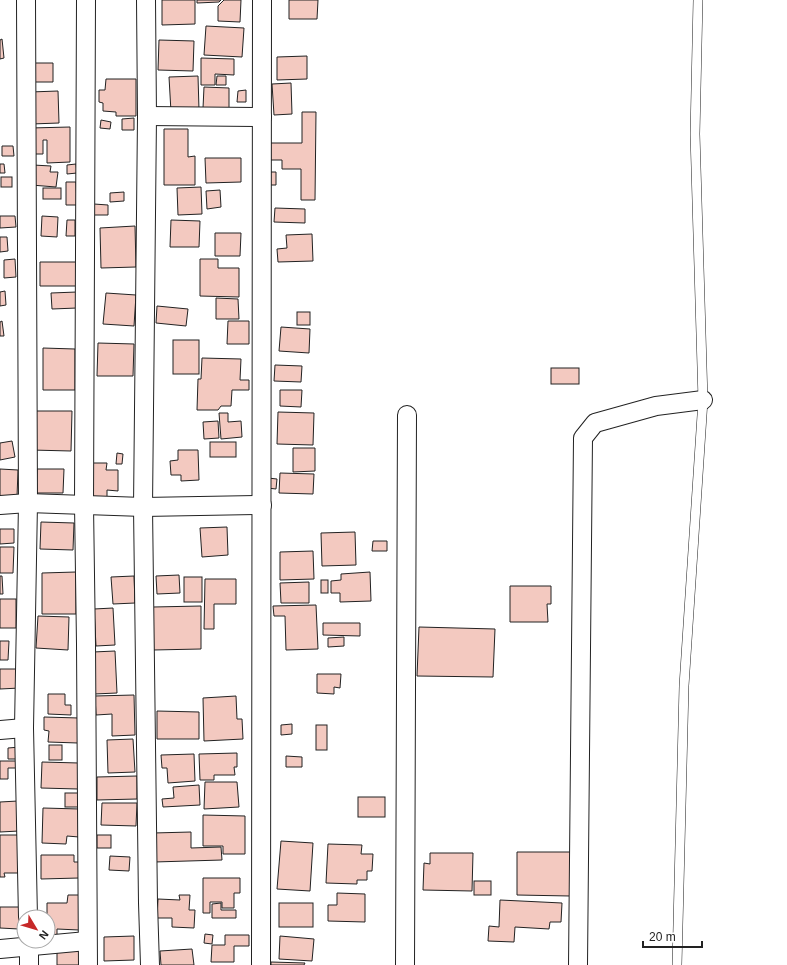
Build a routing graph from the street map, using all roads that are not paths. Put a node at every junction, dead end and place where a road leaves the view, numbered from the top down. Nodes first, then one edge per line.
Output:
1 (26, 0) edge
2 (86, 0) edge
3 (146, 0) edge
4 (262, 0) edge
5 (698, 0) edge
6 (147, 116) junction
7 (262, 117) junction
8 (703, 400) junction
9 (407, 415) dead end
10 (28, 503) junction
11 (0, 505) edge
12 (84, 505) junction
13 (262, 505) junction
14 (143, 507) junction
15 (24, 728) junction
16 (0, 730) edge
17 (28, 909) edge
18 (87, 941) junction
19 (56, 942) edge
20 (16, 946) edge
21 (0, 949) edge
22 (29, 949) edge
23 (29, 965) edge
24 (88, 965) edge
25 (150, 965) edge
26 (261, 965) edge
27 (405, 965) edge
28 (578, 965) edge
29 (677, 965) edge

1 - 10 street
2 - 12 street
3 - 6 street
4 - 7 street
5 - 8 lane
6 - 7 street
6 - 14 street
7 - 13 street
8 - 28 street
8 - 29 lane
9 - 27 street
10 - 11 street
10 - 12 street
10 - 15 street
12 - 14 street
12 - 18 street
13 - 14 street
13 - 26 street
14 - 25 street
15 - 16 street
15 - 17 street
18 - 19 street
18 - 24 street
20 - 21 street
22 - 23 street

